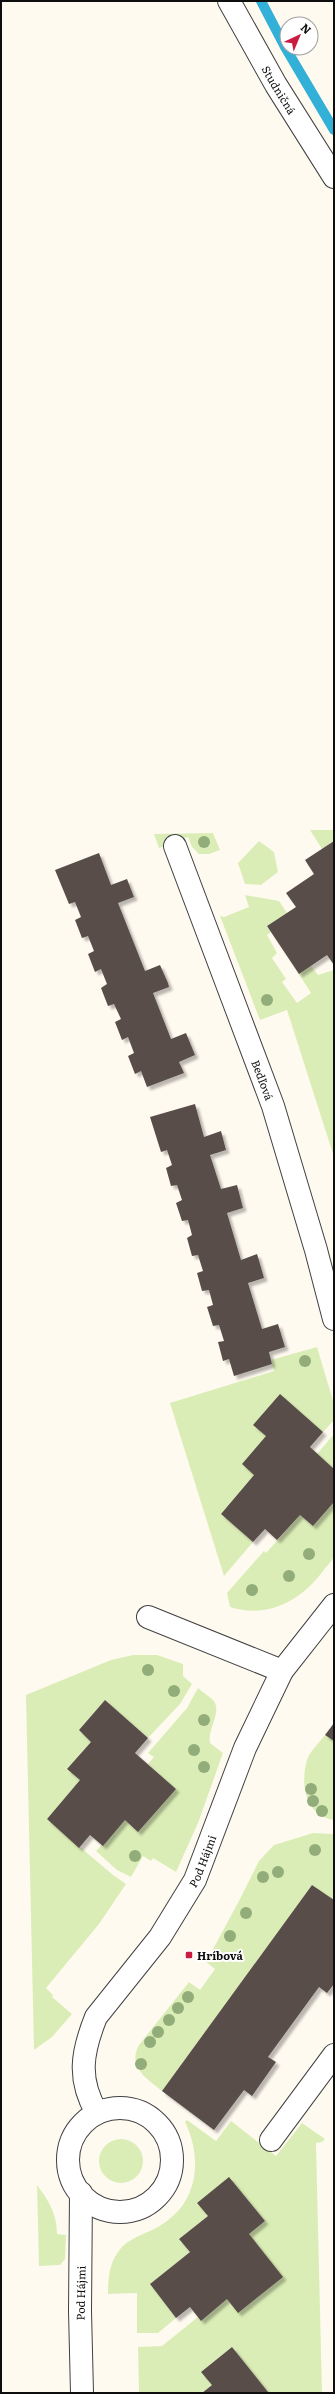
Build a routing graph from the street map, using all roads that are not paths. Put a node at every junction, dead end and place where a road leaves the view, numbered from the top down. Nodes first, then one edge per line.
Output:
1 (230, 1) edge
2 (334, 177) edge
3 (175, 846) dead end
4 (334, 1319) edge
5 (334, 1605) edge
6 (148, 1617) dead end
7 (282, 1672) junction
8 (334, 2055) edge
9 (97, 2112) junction
10 (271, 2140) dead end
11 (81, 2193) junction
12 (82, 2393) edge

1 - 2 street, Studničná
3 - 4 street, Bedľová
5 - 7 street, Pod Hájmi
6 - 7 street
7 - 9 street, Pod Hájmi
8 - 10 street
9 - 11 street
9 - 11 street
11 - 12 street, Pod Hájmi

